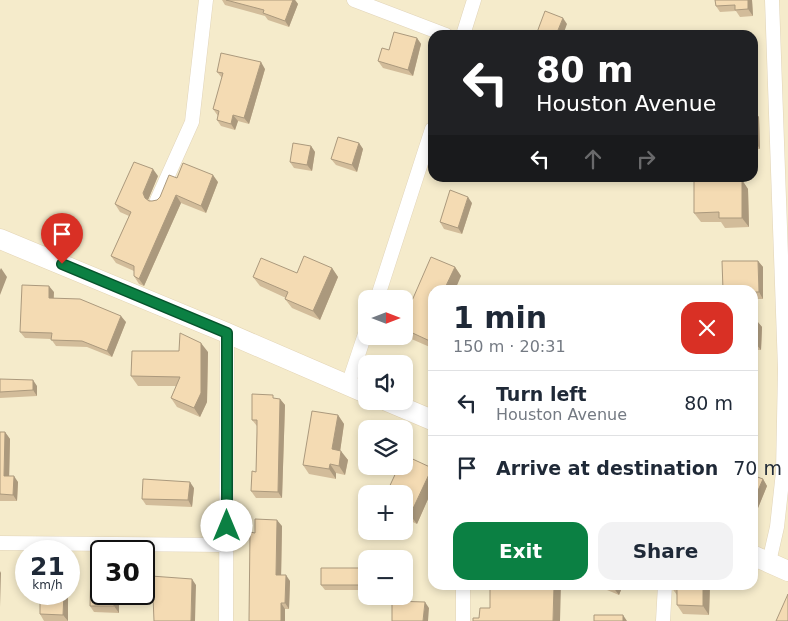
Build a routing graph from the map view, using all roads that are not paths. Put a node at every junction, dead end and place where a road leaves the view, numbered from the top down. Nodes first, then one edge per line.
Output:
1 (206, 0) edge
2 (354, 0) edge
3 (474, 0) edge
4 (772, 0) edge
5 (433, 30) edge
6 (465, 30) edge
7 (428, 141) edge
8 (157, 200) edge
9 (0, 238) edge
10 (380, 290) edge
11 (227, 333) junction
12 (364, 345) edge
13 (357, 389) edge
14 (408, 410) edge
15 (428, 418) edge
16 (0, 543) edge
17 (227, 545) junction
18 (761, 559) edge
19 (788, 571) edge
20 (463, 590) edge
21 (666, 590) edge
22 (226, 621) edge
23 (463, 621) edge
24 (663, 621) edge

1 - 8 street
2 - 5 street
3 - 6 street
4 - 18 street
7 - 10 street
9 - 11 street
11 - 13 street
11 - 17 street
12 - 13 street
14 - 15 street
16 - 17 street
17 - 22 street
18 - 19 street
20 - 23 street
21 - 24 street

